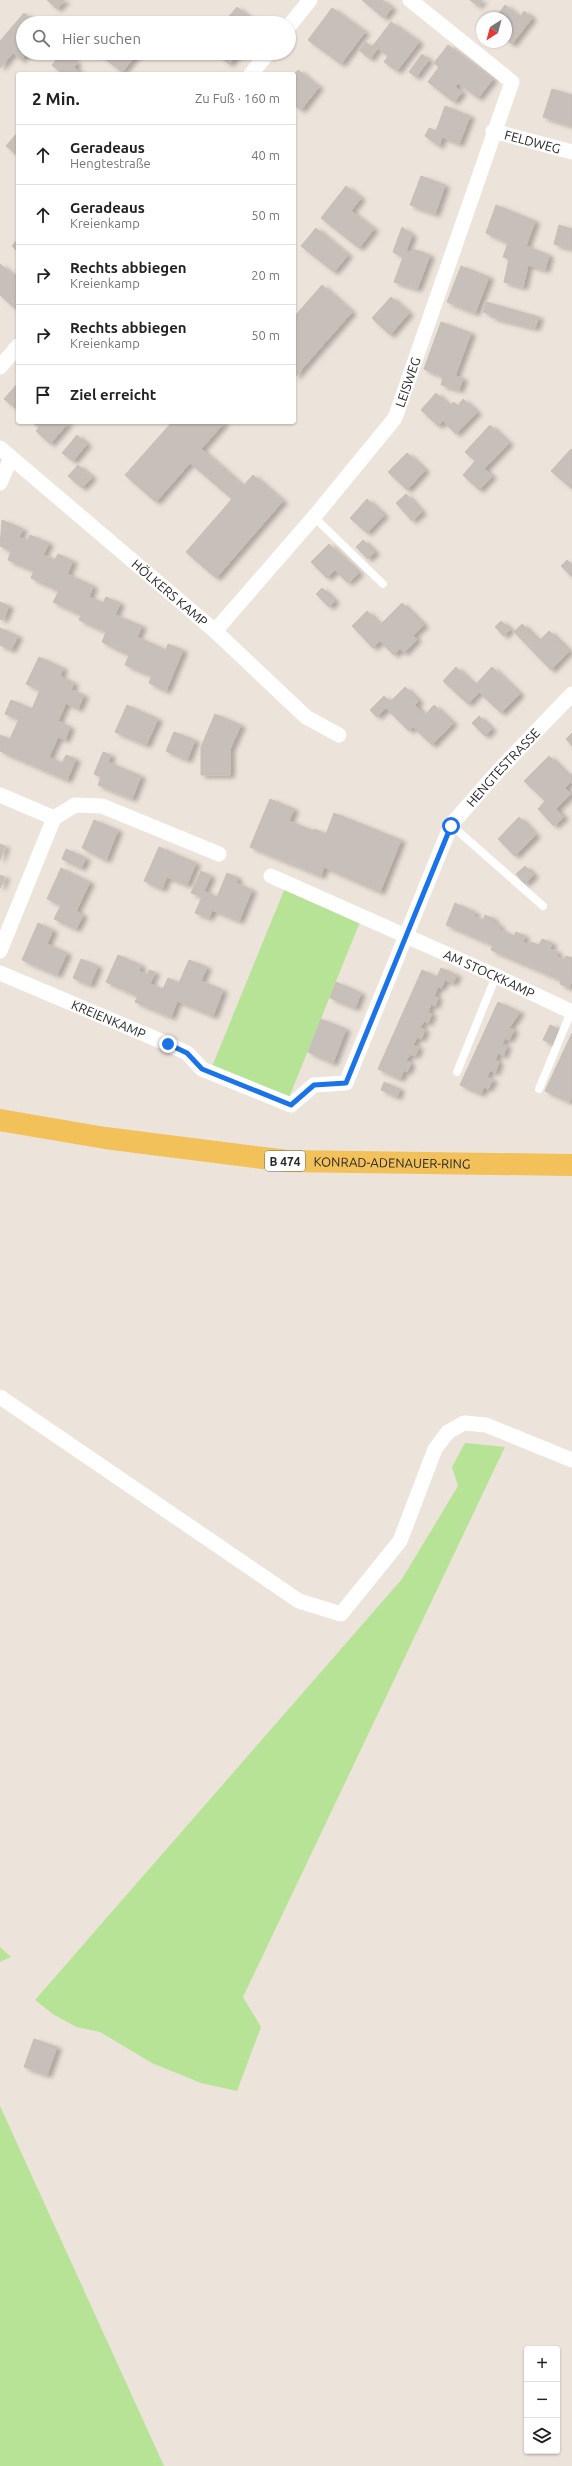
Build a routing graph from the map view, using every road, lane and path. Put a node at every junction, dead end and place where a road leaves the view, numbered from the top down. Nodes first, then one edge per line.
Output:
1 (310, 0) edge
2 (410, 0) edge
3 (296, 17) edge
4 (262, 60) edge
5 (253, 72) edge
6 (493, 131) junction
7 (572, 152) edge
8 (16, 348) edge
9 (0, 367) edge
10 (6, 453) edge
11 (0, 483) edge
12 (314, 517) junction
13 (384, 584) dead end
14 (215, 631) junction
15 (572, 694) edge
16 (340, 735) dead end
17 (0, 795) edge
18 (54, 818) junction
19 (451, 826) junction
20 (219, 854) dead end
21 (271, 876) dead end
22 (543, 906) dead end
23 (406, 937) junction
24 (0, 951) edge
25 (0, 974) edge
26 (496, 976) junction
27 (572, 1012) edge
28 (457, 1072) dead end
29 (540, 1089) dead end
30 (0, 1120) edge
31 (572, 1165) edge
32 (0, 1397) edge
33 (572, 1460) edge

1 - 3 street
2 - 6 street, LEISWEG
4 - 5 street
6 - 7 street, FELDWEG
6 - 12 street, LEISWEG
8 - 9 street
10 - 11 street
10 - 14 street, HÖLKERS KAMP
12 - 13 lane
12 - 14 street, LEISWEG
14 - 16 street, HÖLKERS KAMP
15 - 19 street, HENGTESTRASSE
17 - 18 street
18 - 20 street
18 - 24 street
19 - 22 lane
19 - 23 street, HENGTESTRASSE
21 - 23 street
23 - 25 street, KREIENKAMP
23 - 26 street, AM STOCKKAMP
26 - 27 street, AM STOCKKAMP
26 - 28 lane
27 - 29 lane
30 - 31 main road, KONRAD-ADENAUER-RING / B 474
32 - 33 street

